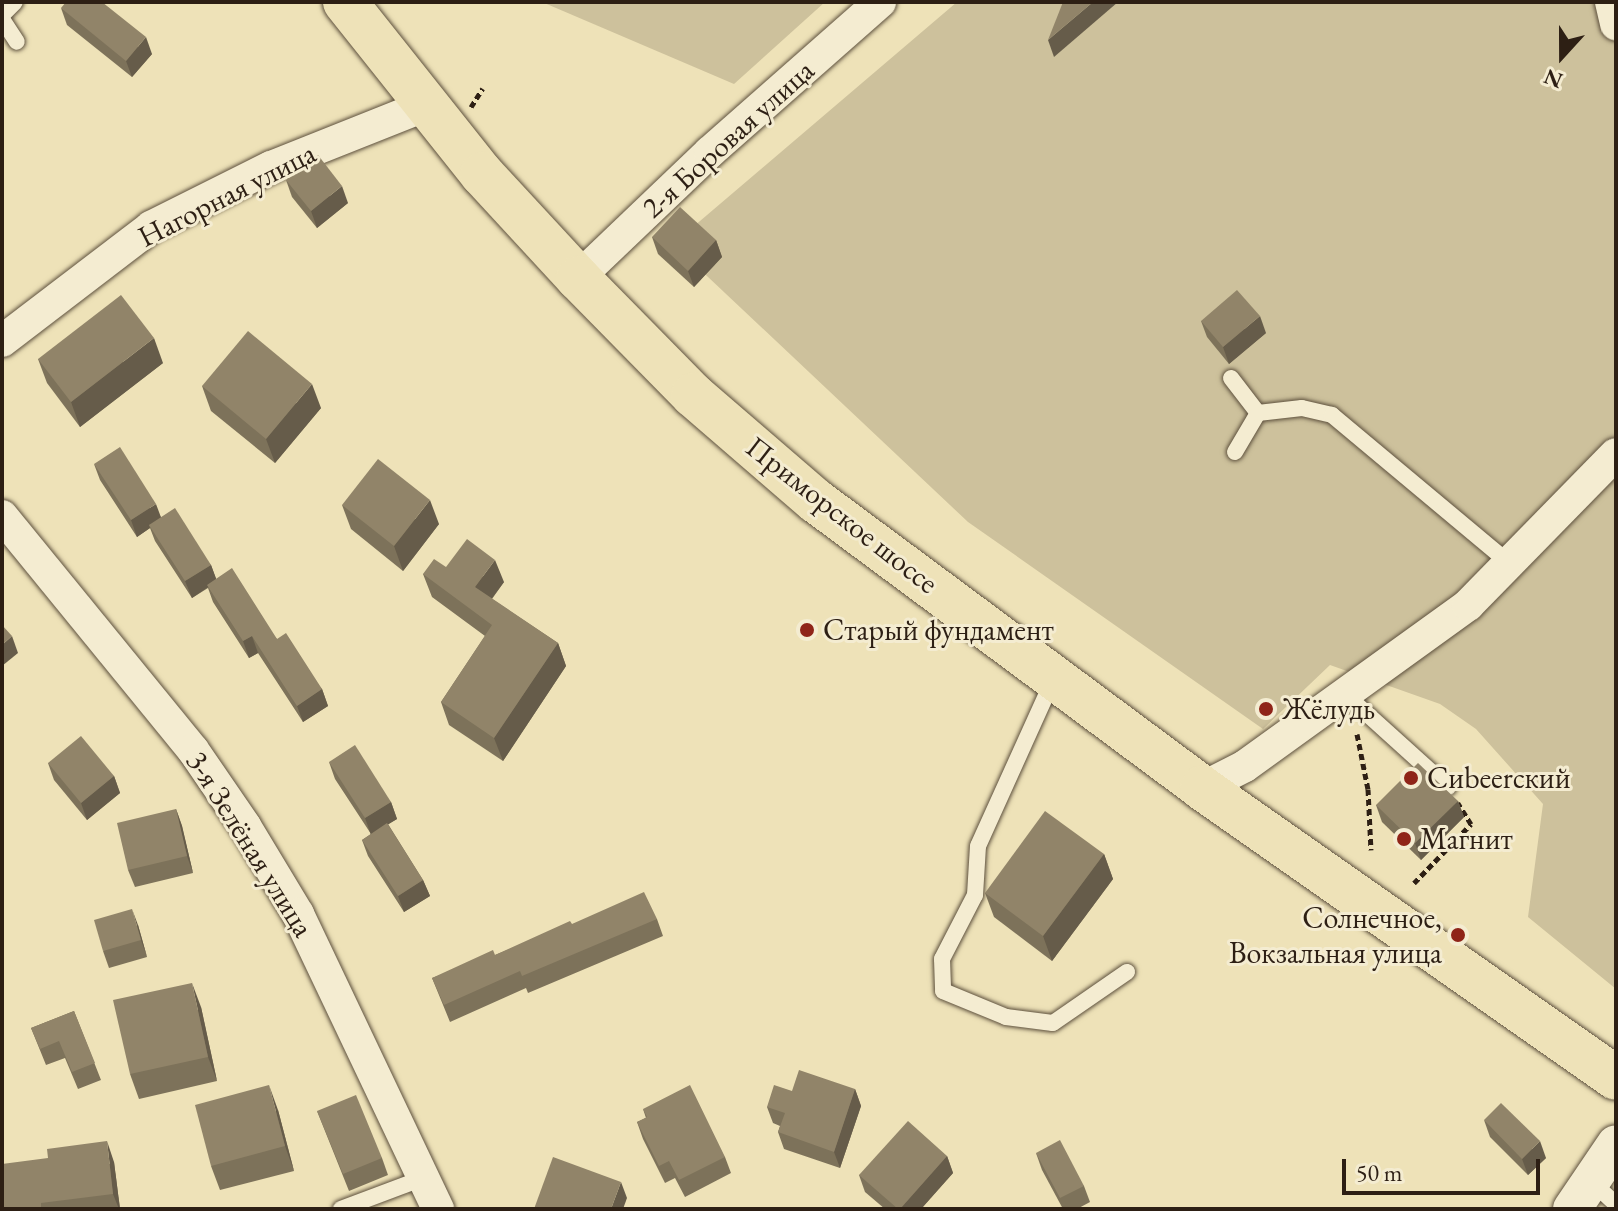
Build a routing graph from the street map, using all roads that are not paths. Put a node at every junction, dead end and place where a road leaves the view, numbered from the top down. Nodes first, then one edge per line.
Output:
1 (15, 2) edge
2 (345, 2) edge
3 (880, 2) edge
4 (1611, 2) edge
5 (2, 17) edge
6 (1616, 24) edge
7 (17, 42) dead end
8 (429, 104) junction
9 (578, 278) junction
10 (2, 341) edge
11 (1231, 378) dead end
12 (1258, 413) junction
13 (1235, 452) dead end
14 (1616, 454) edge
15 (2, 516) edge
16 (1510, 564) junction
17 (1055, 675) junction
18 (1345, 694) junction
19 (1448, 787) edge
20 (1202, 788) junction
21 (1127, 972) dead end
22 (1616, 1078) edge
23 (1616, 1144) edge
24 (421, 1179) junction
25 (1593, 1198) edge
26 (341, 1209) edge
27 (438, 1209) edge

1 - 5 lane
2 - 8 main road, Приморское шоссе
3 - 9 street, 2-я Боровая улица
4 - 6 street
5 - 7 lane
8 - 9 main road, Приморское шоссе
8 - 10 street, Нагорная улица
9 - 17 main road, Приморское шоссе
11 - 12 lane
12 - 13 lane
12 - 16 lane
14 - 16 street
15 - 24 street, 3-я Зелёная улица
16 - 18 street
17 - 20 main road, Приморское шоссе
17 - 21 lane
18 - 19 lane
18 - 20 street
20 - 22 main road, Приморское шоссе
23 - 25 street
24 - 26 lane
24 - 27 street, 3-я Зелёная улица

